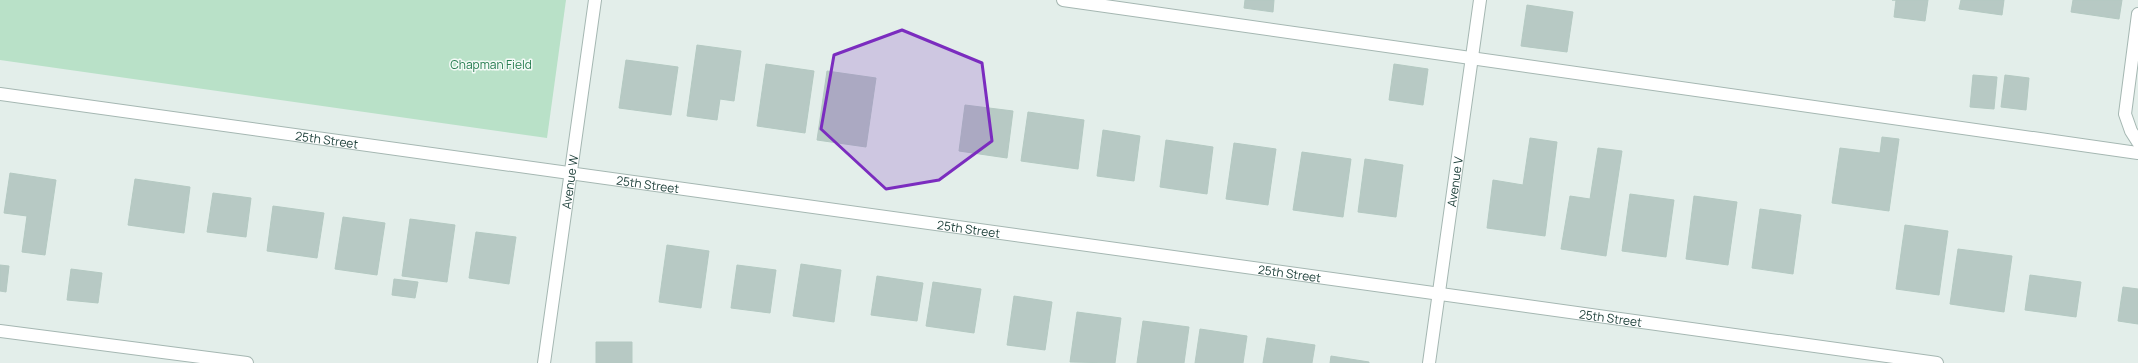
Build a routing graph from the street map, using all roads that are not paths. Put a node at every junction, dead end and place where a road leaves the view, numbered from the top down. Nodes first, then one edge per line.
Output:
1 (595, 0) edge
2 (1063, 0) edge
3 (1480, 0) edge
4 (2138, 14) edge
5 (1471, 59) junction
6 (0, 94) edge
7 (2138, 142) edge
8 (2138, 153) edge
9 (571, 174) junction
10 (1438, 294) junction
11 (0, 331) edge
12 (247, 363) edge
13 (544, 363) edge
14 (1429, 363) edge
15 (1937, 363) edge

1 - 9 street, Avenue W
2 - 5 street
3 - 5 street, Avenue V
4 - 7 street
5 - 8 street
5 - 10 street, Avenue V
6 - 9 street, 25th Street
9 - 10 street, 25th Street
9 - 13 street, Avenue W
10 - 14 street, Avenue V
10 - 15 street, 25th Street
11 - 12 street

